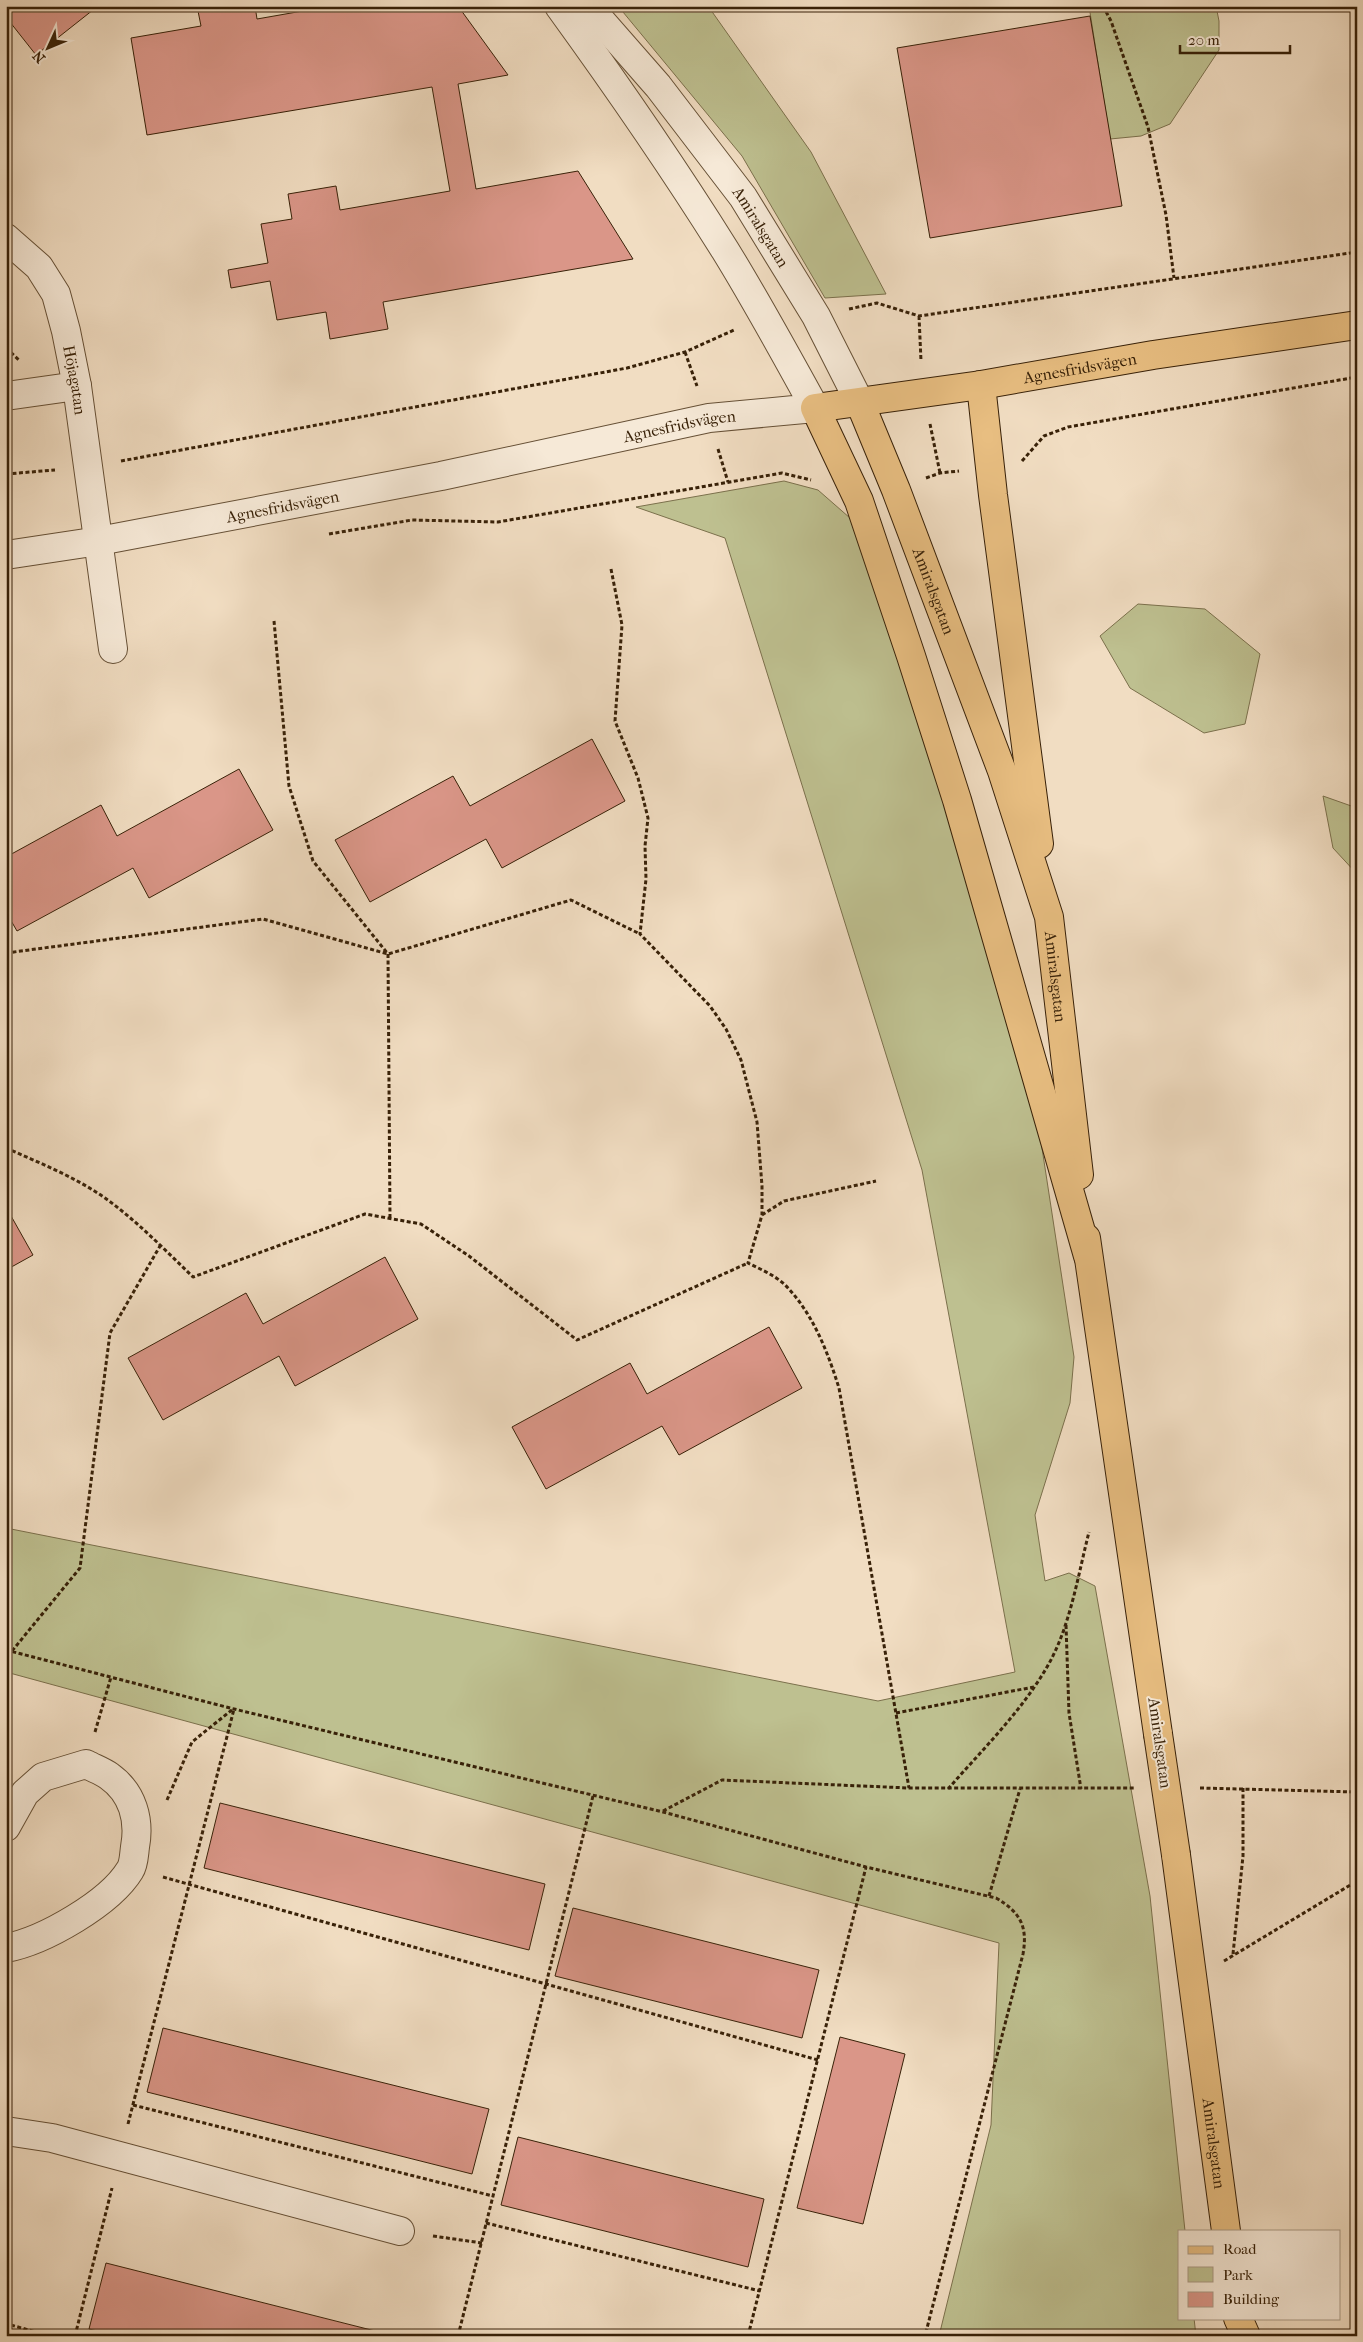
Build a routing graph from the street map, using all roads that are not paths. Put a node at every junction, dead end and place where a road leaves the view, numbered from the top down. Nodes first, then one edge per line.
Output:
1 (559, 6) edge
2 (588, 6) edge
3 (6, 238) edge
4 (1357, 325) edge
5 (981, 385) junction
6 (77, 386) junction
7 (6, 396) edge
8 (860, 403) junction
9 (815, 408) junction
10 (99, 541) junction
11 (6, 555) edge
12 (113, 649) dead end
13 (1049, 917) junction
14 (1088, 1256) junction
15 (6, 1827) edge
16 (6, 1948) edge
17 (6, 2131) edge
18 (1226, 2230) edge
19 (400, 2231) road end
20 (1237, 2320) edge
21 (1238, 2320) edge
22 (1236, 2336) edge
23 (1246, 2336) edge

1 - 9 street, Amiralsgatan
2 - 8 street, Amiralsgatan
3 - 6 street, Höjagatan
4 - 5 main road, Agnesfridsvägen
5 - 8 main road, Agnesfridsvägen
5 - 13 main road
6 - 7 street
6 - 10 street, Höjagatan
8 - 9 main road, Agnesfridsvägen
8 - 13 main road, Amiralsgatan
9 - 10 street, Agnesfridsvägen
9 - 14 main road, Amiralsgatan
10 - 11 street, Agnesfridsvägen
10 - 12 street, Höjagatan
13 - 14 main road, Amiralsgatan
14 - 18 main road, Amiralsgatan, bridge
15 - 16 street
17 - 19 street
20 - 22 main road
21 - 23 main road

